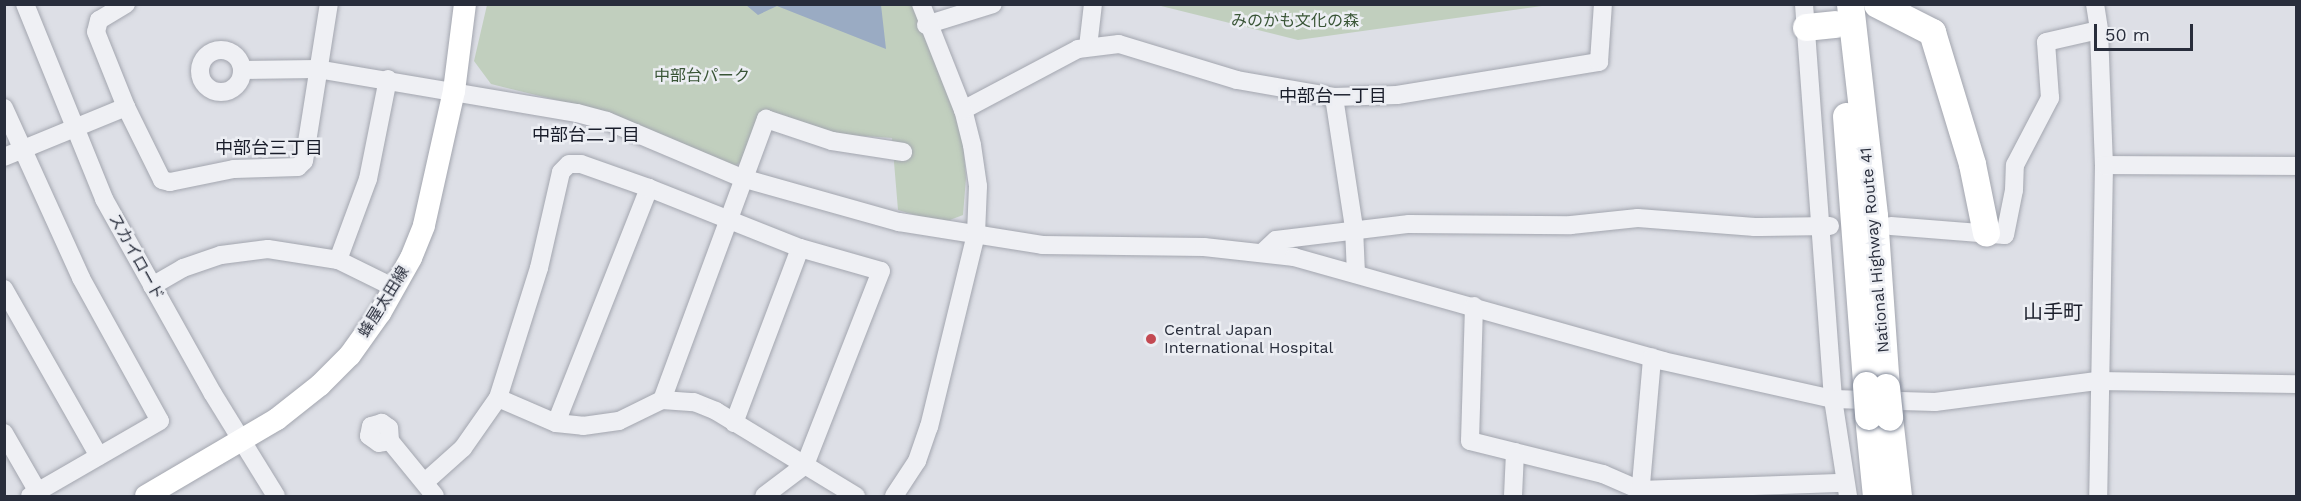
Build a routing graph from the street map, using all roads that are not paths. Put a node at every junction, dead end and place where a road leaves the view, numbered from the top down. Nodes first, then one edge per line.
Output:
1 (25, 4) edge
2 (126, 4) edge
3 (329, 4) edge
4 (465, 4) edge
5 (921, 4) edge
6 (993, 4) edge
7 (1092, 4) edge
8 (1603, 4) edge
9 (2095, 4) edge
10 (1853, 9) edge
11 (1805, 16) edge
12 (926, 26) junction
13 (2099, 30) junction
14 (1088, 47) junction
15 (317, 69) junction
16 (242, 70) dead end
17 (388, 79) junction
18 (454, 91) junction
19 (1334, 98) junction
20 (126, 107) junction
21 (4, 108) edge
22 (963, 110) junction
23 (73, 131) junction
24 (903, 152) dead end
25 (13, 154) edge
26 (2104, 165) junction
27 (2296, 166) edge
28 (742, 178) junction
29 (649, 188) junction
30 (726, 220) junction
31 (1824, 226) junction
32 (1892, 226) dead end
33 (1354, 228) junction
34 (1986, 233) junction
35 (976, 234) junction
36 (800, 248) junction
37 (1264, 251) junction
38 (338, 260) junction
39 (1356, 274) junction
40 (152, 286) junction
41 (395, 288) junction
42 (4, 289) edge
43 (1474, 306) junction
44 (1652, 358) junction
45 (2097, 381) junction
46 (2296, 384) edge
47 (498, 398) junction
48 (1833, 399) junction
49 (662, 400) junction
50 (1879, 417) junction
51 (556, 423) junction
52 (734, 423) junction
53 (4, 432) edge
54 (241, 441) junction
55 (390, 441) dead end
56 (1515, 452) junction
57 (99, 456) junction
58 (806, 465) junction
59 (430, 489) edge
60 (1847, 490) edge
61 (1781, 491) edge
62 (1640, 493) edge
63 (1711, 493) edge
64 (34, 494) edge
65 (146, 496) edge
66 (276, 496) edge
67 (764, 496) edge
68 (856, 496) edge
69 (894, 496) edge
70 (1513, 496) edge
71 (1876, 496) edge
72 (1898, 496) edge
73 (2098, 496) edge

1 - 23 street, スカイロード
2 - 20 street
3 - 15 street
4 - 18 main road, 蜂屋太田線
5 - 12 street
6 - 12 street
7 - 14 street
8 - 19 street
9 - 13 street
10 - 11 highway
10 - 34 highway
10 - 50 highway, National Highway Route 41, bridge
11 - 31 street
12 - 22 street
13 - 26 street
13 - 34 street
14 - 19 street
14 - 22 street
15 - 16 street
15 - 17 street
15 - 20 street
17 - 18 street
17 - 38 street
18 - 28 street
18 - 41 main road, 蜂屋太田線
19 - 33 street
20 - 23 street
21 - 25 street
22 - 35 street
23 - 25 street
23 - 40 street, スカイロード
24 - 28 street
25 - 57 street
26 - 27 street
26 - 45 street
28 - 30 street
28 - 35 street
29 - 30 street
29 - 47 street
29 - 51 street
30 - 36 street
30 - 49 street
31 - 33 street
31 - 48 street
32 - 34 street
33 - 37 street
33 - 39 street
35 - 37 street
35 - 69 street
36 - 52 street
36 - 58 street
37 - 39 street
38 - 40 street
38 - 41 street
39 - 43 street
40 - 54 street, スカイロード
41 - 54 main road, 蜂屋太田線
42 - 57 street
43 - 44 street
43 - 56 street
44 - 48 street
44 - 62 street
45 - 46 street
45 - 48 street
45 - 73 street
47 - 51 street
47 - 59 street
48 - 60 street
49 - 51 street
49 - 52 street
50 - 71 highway, National Highway Route 41
50 - 72 highway, National Highway Route 41
52 - 58 street
53 - 64 street
54 - 65 main road, 蜂屋太田線
54 - 66 street, スカイロード
55 - 59 street
56 - 62 street
56 - 70 street
57 - 64 street
58 - 67 street
58 - 68 street
60 - 61 street
61 - 63 street
62 - 63 street

